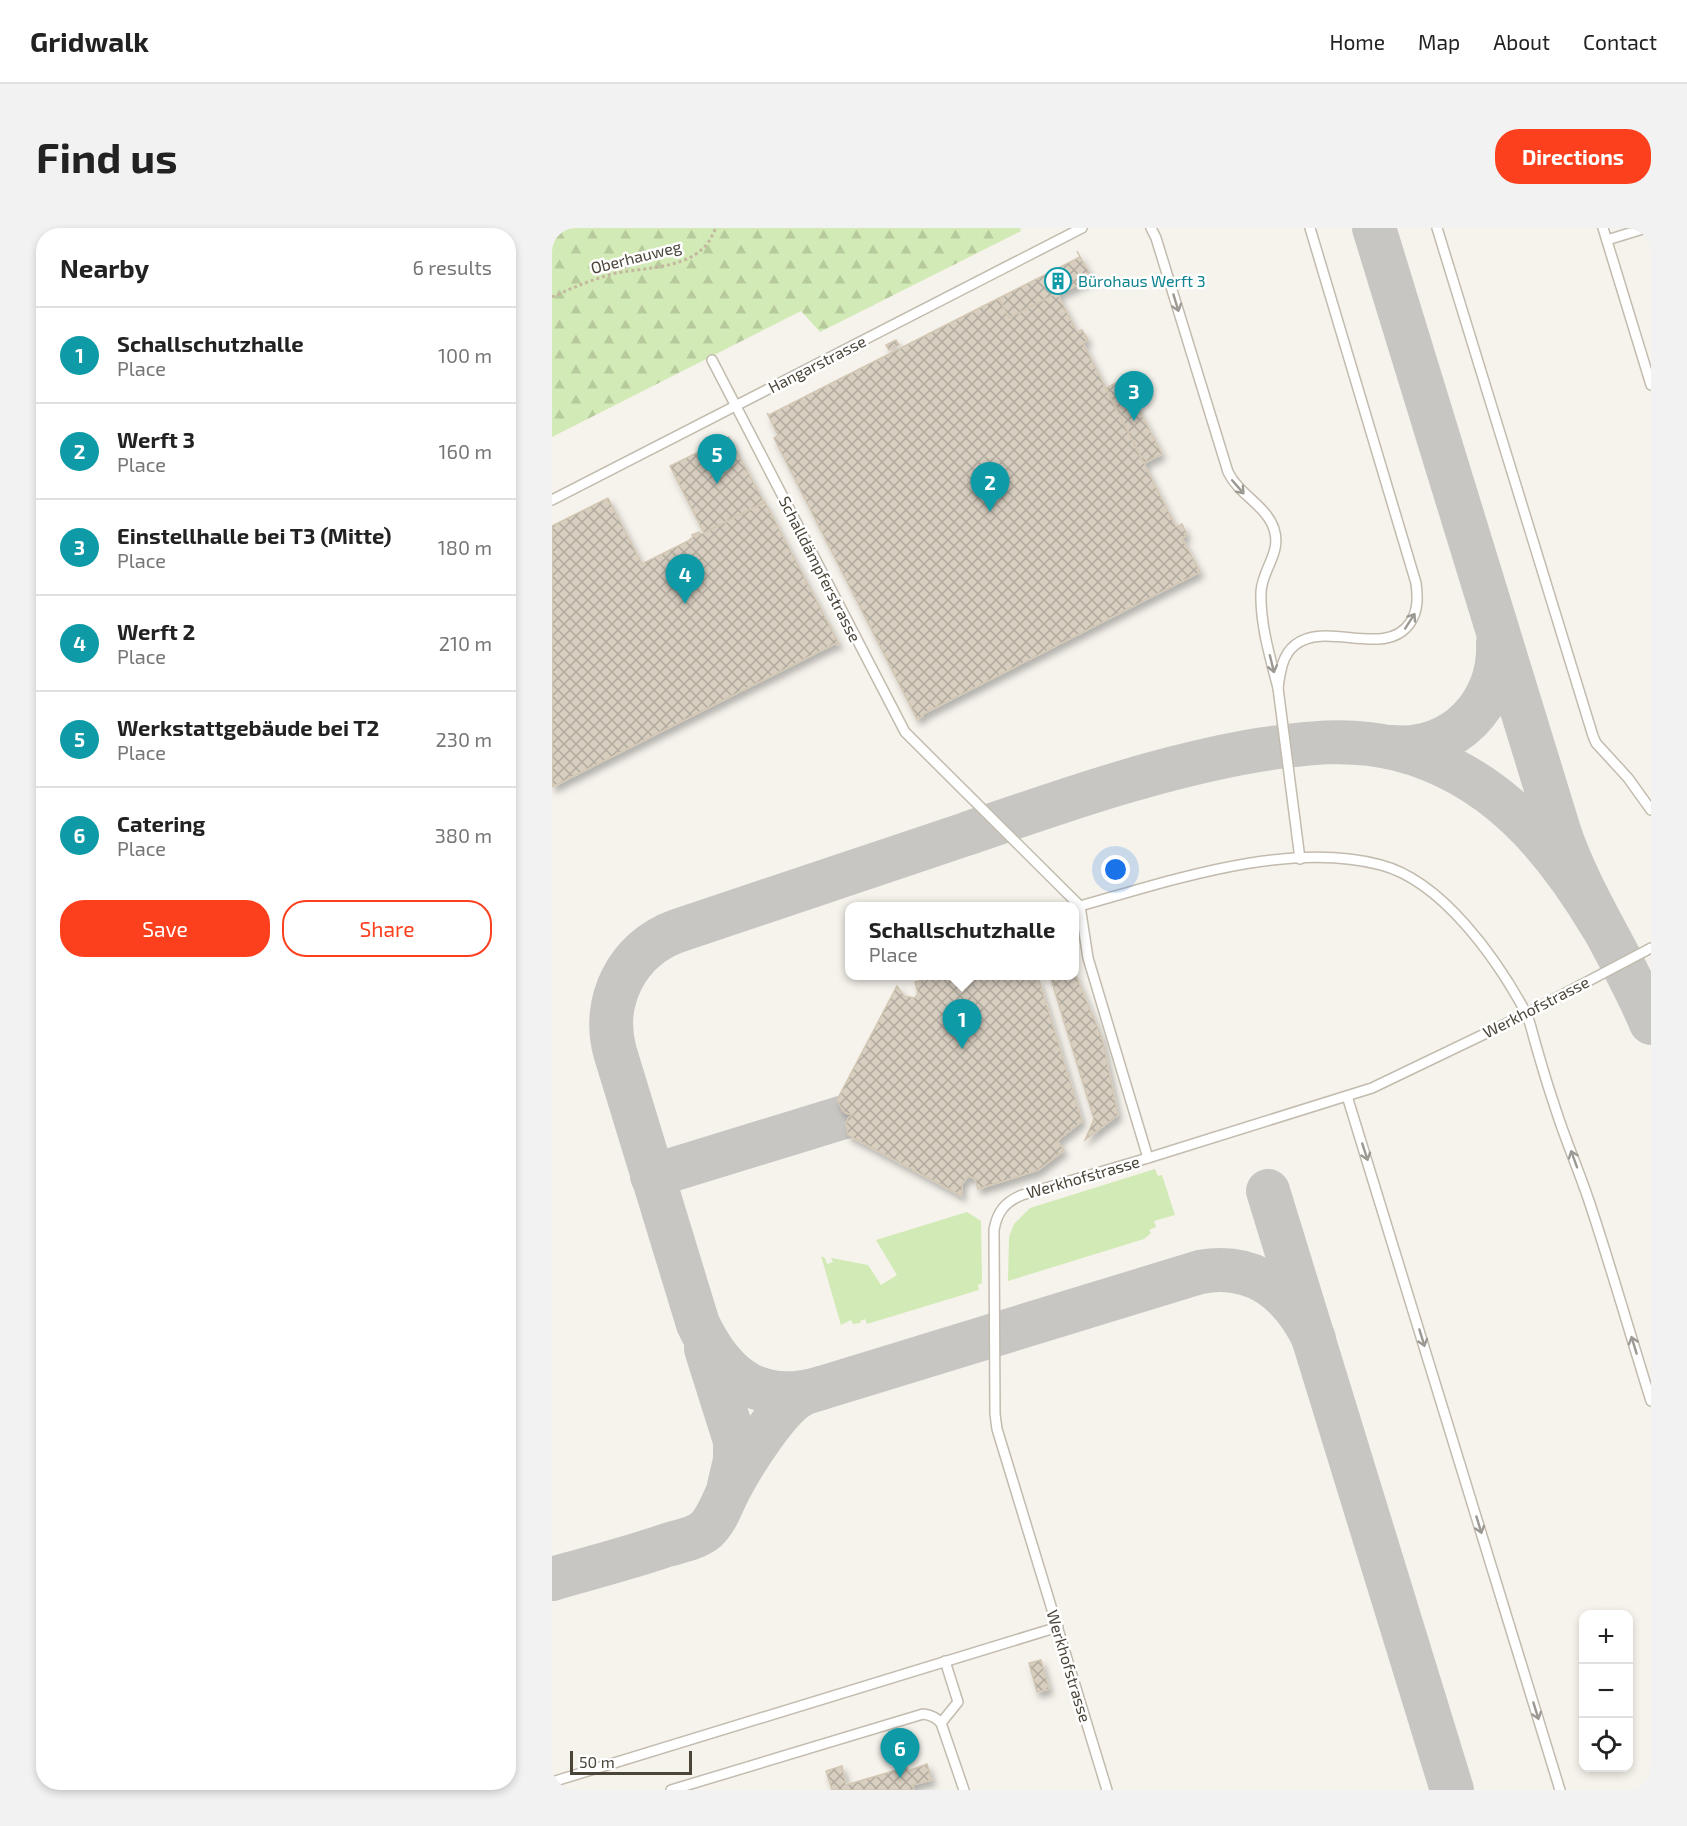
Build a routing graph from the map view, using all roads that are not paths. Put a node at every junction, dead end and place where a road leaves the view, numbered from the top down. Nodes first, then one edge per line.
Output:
1 (1082, 228) edge
2 (1151, 228) edge
3 (1310, 228) edge
4 (1437, 228) edge
5 (1603, 228) edge
6 (1646, 228) edge
7 (1635, 230) edge
8 (1607, 240) junction
9 (1647, 358) edge
10 (712, 360) dead end
11 (1651, 385) edge
12 (736, 406) junction
13 (552, 500) edge
14 (1278, 688) junction
15 (1651, 810) edge
16 (1300, 859) junction
17 (1076, 902) edge
18 (1080, 906) joint
19 (1651, 948) edge
20 (1526, 1014) junction
21 (1347, 1096) junction
22 (1148, 1158) junction
23 (1651, 1401) edge
24 (1058, 1627) junction
25 (945, 1661) junction
26 (941, 1723) junction
27 (552, 1782) edge
28 (670, 1790) edge
29 (964, 1790) edge
30 (1107, 1790) edge
31 (1560, 1790) edge

1 - 12 lane, Hangarstrasse
2 -> 14 lane
14 -> 3 lane
4 - 15 lane
5 - 8 lane
6 - 7 lane
7 - 8 lane
8 - 9 lane
9 - 11 lane
10 - 12 lane, Schalldämpferstrasse
12 - 13 lane, Hangarstrasse
12 - 17 lane, Schalldämpferstrasse
14 - 16 lane
16 - 18 lane
16 - 20 lane
18 - 22 lane
19 - 20 lane, Werkhofstrasse
20 - 21 lane, Werkhofstrasse
23 -> 20 lane
21 - 22 lane, Werkhofstrasse
21 -> 31 lane
22 - 24 lane, Werkhofstrasse
24 - 25 lane
24 - 30 lane, Werkhofstrasse
25 - 26 lane
25 - 27 lane
26 - 28 lane
26 - 29 lane

